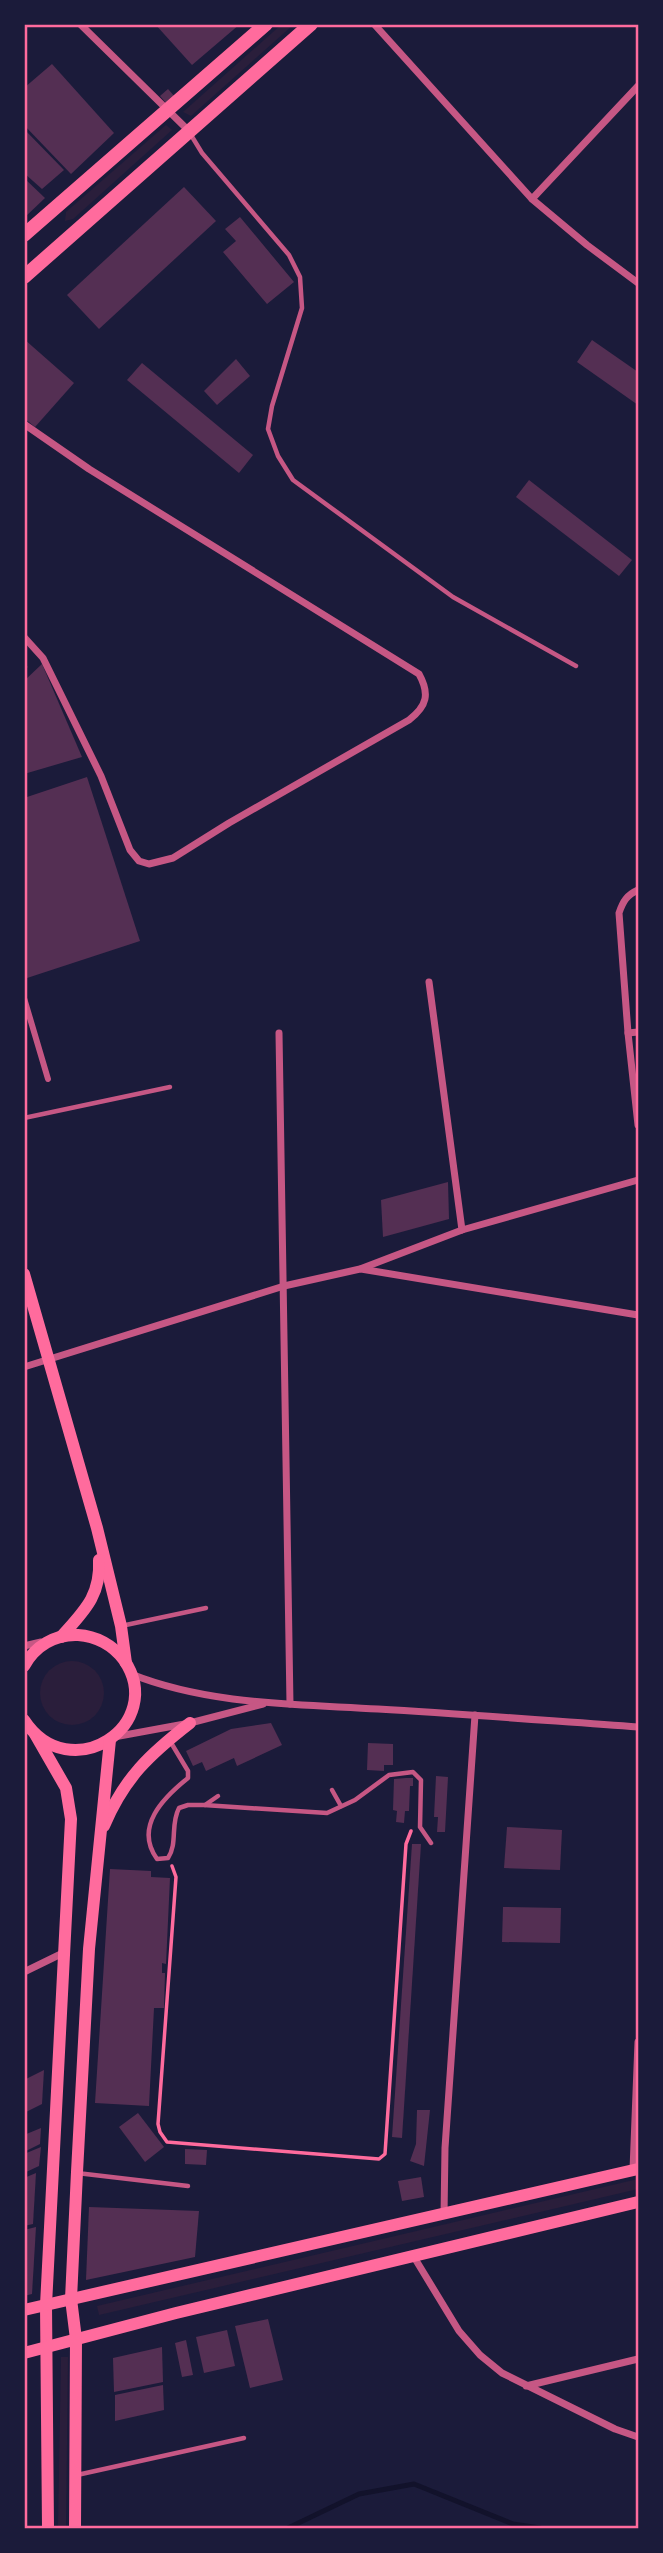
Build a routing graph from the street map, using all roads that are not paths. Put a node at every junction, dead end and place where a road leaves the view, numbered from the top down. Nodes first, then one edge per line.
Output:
1 (80, 24) edge
2 (266, 24) edge
3 (311, 24) edge
4 (374, 24) edge
5 (639, 86) edge
6 (166, 111) junction
7 (189, 131) junction
8 (532, 199) junction
9 (24, 235) edge
10 (24, 276) edge
11 (639, 283) edge
12 (24, 424) edge
13 (24, 637) edge
14 (576, 666) dead end
15 (639, 890) edge
16 (429, 982) dead end
17 (24, 998) edge
18 (628, 1032) junction
19 (639, 1032) edge
20 (278, 1033) dead end
21 (48, 1079) dead end
22 (170, 1087) dead end
23 (24, 1118) edge
24 (639, 1125) edge
25 (639, 1181) edge
26 (462, 1230) junction
27 (360, 1269) junction
28 (24, 1274) edge
29 (284, 1286) junction
30 (639, 1315) edge
31 (49, 1359) junction
32 (24, 1367) edge
33 (97, 1528) junction
34 (206, 1608) dead end
35 (121, 1626) junction
36 (56, 1638) junction
37 (24, 1646) edge
38 (24, 1666) edge
39 (129, 1669) junction
40 (267, 1703) junction
41 (290, 1704) junction
42 (475, 1715) junction
43 (190, 1723) junction
44 (29, 1727) edge
45 (639, 1727) edge
46 (112, 1738) junction
47 (169, 1739) junction
48 (332, 1790) dead end
49 (218, 1796) dead end
50 (204, 1805) junction
51 (341, 1806) junction
52 (99, 1839) junction
53 (431, 1843) dead end
54 (65, 1951) junction
55 (24, 1972) edge
56 (639, 2042) edge
57 (636, 2169) edge
58 (77, 2172) junction
59 (188, 2186) dead end
60 (639, 2202) edge
61 (444, 2215) junction
62 (414, 2257) junction
63 (71, 2300) junction
64 (46, 2305) junction
65 (24, 2310) edge
66 (76, 2339) junction
67 (47, 2347) junction
68 (24, 2353) edge
69 (639, 2359) edge
70 (526, 2386) junction
71 (639, 2437) edge
72 (244, 2438) dead end
73 (76, 2476) junction
74 (48, 2529) edge
75 (75, 2529) edge

1 - 6 street
2 - 6 main road
3 - 7 main road
4 - 8 street
5 - 8 street
6 - 7 street
6 - 9 main road
7 - 10 main road
7 - 14 lane
8 - 11 street
12 - 13 street
15 - 18 street
16 - 26 street
17 - 21 street
18 - 19 street
18 - 24 street
20 - 29 street
22 - 23 lane
25 - 26 street
26 - 27 street
27 - 29 street
27 - 30 street
28 - 31 main road
29 - 31 street
29 - 41 street
31 - 32 street
31 - 33 main road
33 - 35 main road
33 - 36 main road
34 - 35 lane
35 - 39 main road
36 - 37 street
36 - 38 main road
36 - 39 main road
39 - 40 street
39 - 46 main road
40 - 41 street
40 - 43 street
41 - 42 street
42 - 45 street
42 - 61 street
43 - 46 street
43 - 47 main road
44 - 46 main road
44 - 54 main road
46 - 52 main road
47 - 50 lane
47 - 52 main road
48 - 51 lane
49 - 50 lane
50 - 51 lane
51 - 53 lane
52 - 58 main road
54 - 55 street
54 - 64 main road
56 - 57 street
57 - 61 main road
58 - 59 lane
58 - 63 main road
60 - 62 main road
61 - 63 main road
62 - 66 main road
62 - 70 street
63 - 64 main road
63 - 66 main road
64 - 65 main road
64 - 67 main road
66 - 67 main road
66 - 73 main road
67 - 68 main road
67 - 74 main road
69 - 70 street
70 - 71 street
72 - 73 lane
73 - 75 main road

